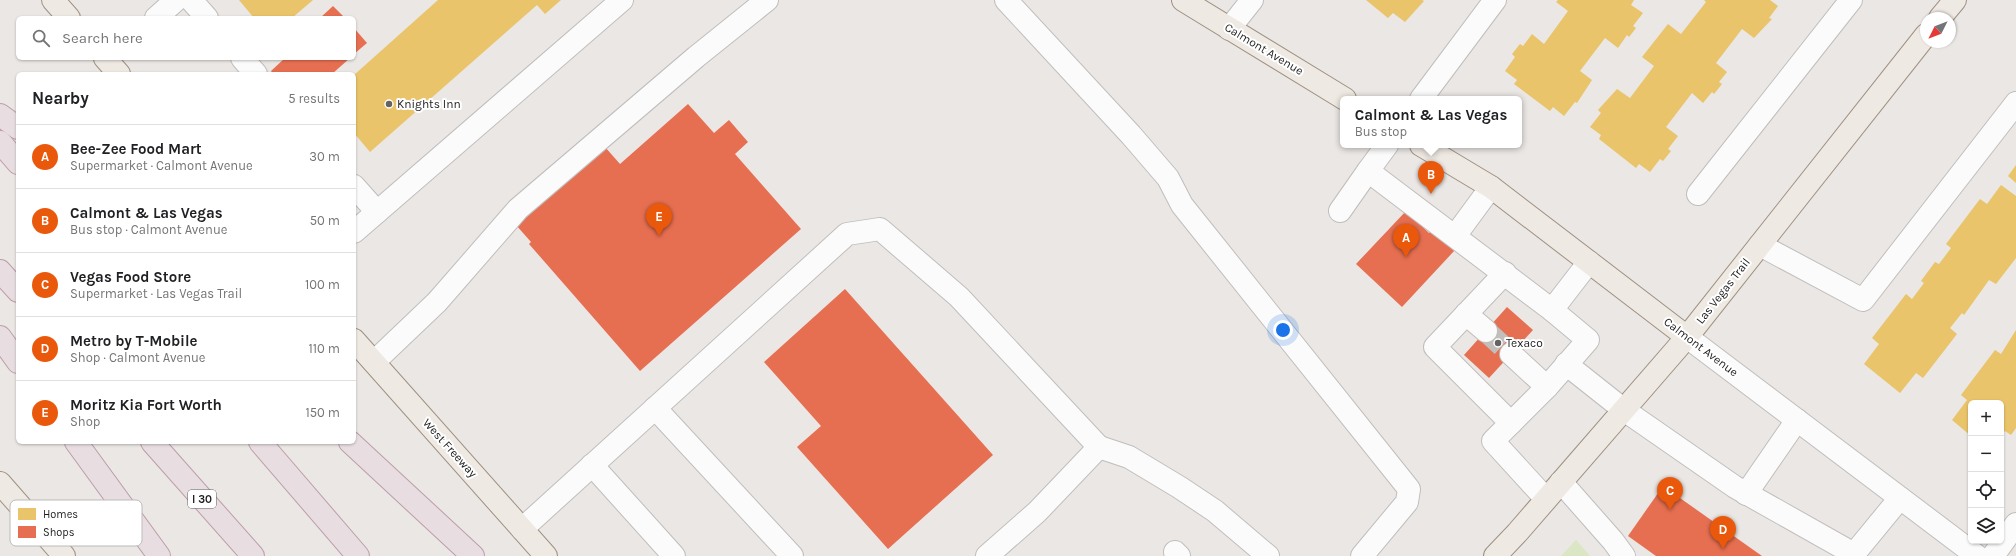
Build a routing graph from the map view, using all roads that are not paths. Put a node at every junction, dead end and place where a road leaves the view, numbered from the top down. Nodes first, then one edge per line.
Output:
1 (53, 0) edge
2 (176, 0) edge
3 (191, 0) edge
4 (622, 0) edge
5 (767, 0) edge
6 (1006, 0) edge
7 (1183, 0) edge
8 (1252, 0) edge
9 (1495, 0) edge
10 (1851, 0) edge
11 (1955, 0) edge
12 (1945, 12) edge
13 (67, 16) edge
14 (158, 16) edge
15 (205, 16) edge
16 (1229, 28) junction
17 (1920, 43) edge
18 (244, 60) edge
19 (254, 72) edge
20 (1340, 96) edge
21 (1423, 96) edge
22 (2016, 103) edge
23 (0, 115) edge
24 (16, 127) edge
25 (0, 142) edge
26 (1385, 148) edge
27 (1426, 148) edge
28 (16, 161) edge
29 (1368, 171) junction
30 (1491, 187) junction
31 (356, 188) edge
32 (1698, 194) dead end
33 (1340, 211) dead end
34 (376, 212) junction
35 (356, 230) edge
36 (1456, 236) junction
37 (1760, 245) junction
38 (1589, 262) junction
39 (0, 271) edge
40 (1505, 273) junction
41 (16, 289) edge
42 (1552, 310) junction
43 (1466, 314) junction
44 (1486, 331) tunnel mouth
45 (0, 337) edge
46 (1687, 337) junction
47 (356, 342) edge
48 (1511, 354) tunnel mouth
49 (16, 359) edge
50 (374, 362) junction
51 (1566, 364) junction
52 (1547, 386) junction
53 (655, 408) junction
54 (1624, 410) junction
55 (1797, 420) junction
56 (1511, 423) junction
57 (77, 444) edge
58 (154, 444) edge
59 (262, 444) edge
60 (352, 444) edge
61 (1099, 448) junction
62 (592, 465) junction
63 (1561, 482) junction
64 (0, 483) edge
65 (1746, 494) junction
66 (1900, 498) junction
67 (1546, 499) junction
68 (15, 500) edge
69 (118, 500) edge
70 (2016, 524) edge
71 (522, 529) junction
72 (142, 533) edge
73 (55, 546) edge
74 (1963, 552) edge
75 (1853, 555) edge
76 (64, 556) edge
77 (159, 556) edge
78 (253, 556) edge
79 (358, 556) edge
80 (473, 556) edge
81 (546, 556) edge
82 (674, 556) edge
83 (792, 556) edge
84 (987, 556) edge
85 (1268, 556) edge
86 (1362, 556) edge
87 (1495, 556) edge
88 (1624, 556) edge
89 (1993, 556) edge

1 - 13 main road
2 - 14 street
3 - 15 street
4 - 34 street
5 - 50 street
6 - 86 street
7 - 16 main road, Calmont Avenue
8 - 16 street
9 - 21 street
10 - 32 street
11 - 12 main road
16 - 20 main road, Calmont Avenue
17 - 37 main road, Las Vegas Trail
18 - 19 street
22 - 37 street
23 - 24 highway
25 - 28 highway
26 - 29 street
27 - 30 main road, Calmont Avenue
29 - 33 street
29 - 36 street
30 - 36 street
30 - 38 main road, Calmont Avenue
31 - 34 street
34 - 35 street
36 - 40 street
37 - 46 main road, Las Vegas Trail
38 - 42 street
38 - 46 main road, Calmont Avenue
39 - 41 highway
40 - 42 street
40 - 43 street
42 - 51 street
43 - 44 street
43 - 56 street
45 - 49 highway
46 - 54 main road, Las Vegas Trail
46 - 55 street, Calmont Avenue
47 - 50 main road, West Freeway
48 - 52 street
50 - 71 main road, West Freeway
51 - 52 street
51 - 54 street
52 - 56 street
53 - 61 street
53 - 62 street
53 - 83 street
54 - 63 main road, Las Vegas Trail
54 - 65 street
55 - 65 street
55 - 66 street, Calmont Avenue
56 - 67 street
57 - 69 highway
58 - 78 highway, I 30
59 - 79 highway
60 - 80 highway
61 - 84 street
61 - 85 street
62 - 71 street
62 - 82 street
63 - 67 main road, Las Vegas Trail
63 - 88 street
64 - 68 main road
65 - 75 street
66 - 74 street, Calmont Avenue
66 - 75 street
67 - 87 main road, Las Vegas Trail
70 - 89 street
71 - 81 main road, West Freeway
72 - 77 highway
73 - 76 main road

